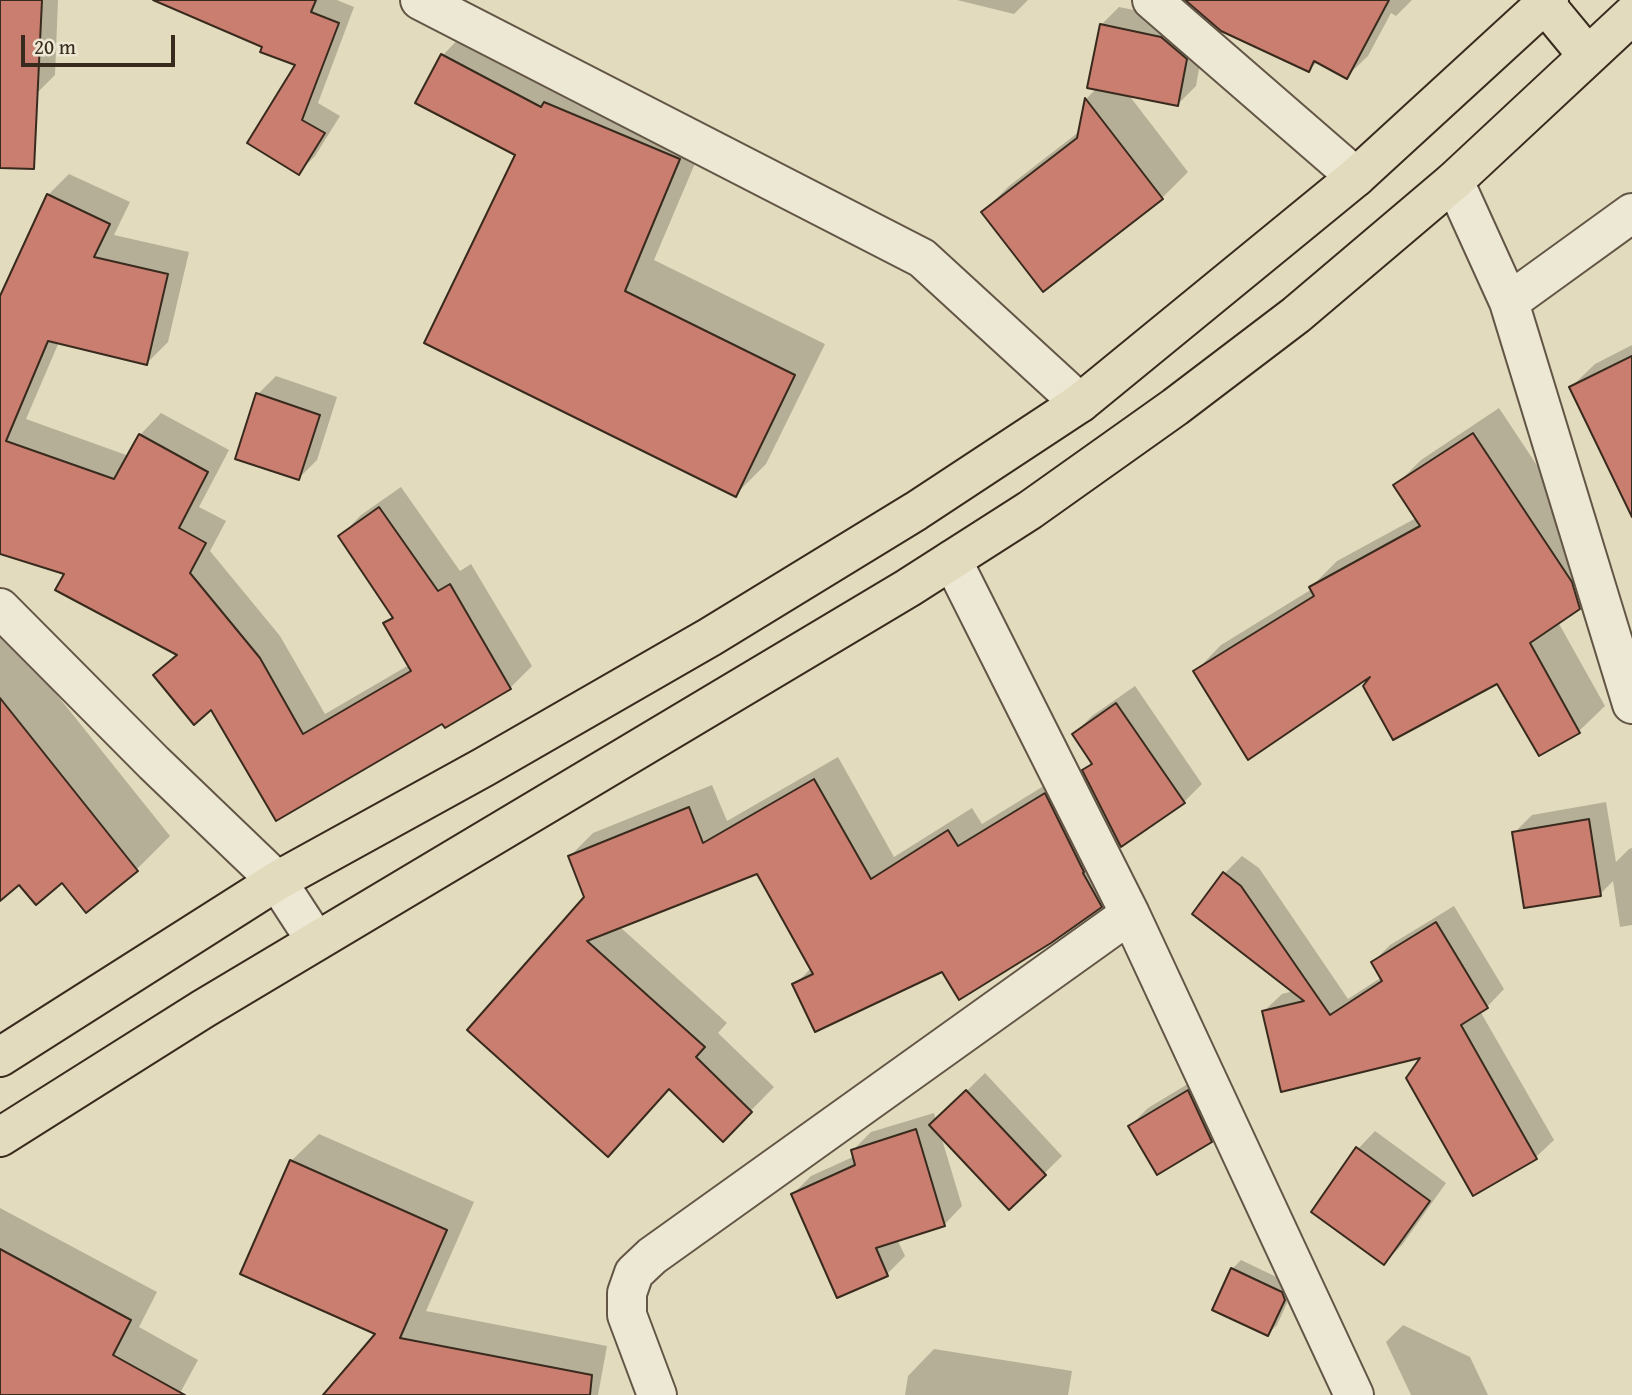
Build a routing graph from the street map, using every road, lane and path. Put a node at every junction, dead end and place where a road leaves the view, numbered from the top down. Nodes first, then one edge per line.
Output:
1 (419, 0) edge
2 (1152, 0) edge
3 (1547, 2) edge
4 (1632, 15) edge
5 (1588, 56) junction
6 (1356, 177) junction
7 (1454, 181) junction
8 (1632, 213) edge
9 (1509, 302) junction
10 (1080, 403) junction
11 (952, 560) junction
12 (0, 608) edge
13 (1632, 704) edge
14 (277, 881) junction
15 (1130, 914) junction
16 (316, 942) junction
17 (0, 1057) edge
18 (0, 1137) edge
19 (657, 1395) edge
20 (1354, 1395) edge

1 - 10 street
2 - 6 street
3 - 5 main road
3 - 6 main road
4 - 5 main road
5 - 7 main road
6 - 10 main road
7 - 9 street
7 - 11 main road
8 - 9 street
9 - 13 street
10 - 14 main road
11 - 15 street
11 - 16 main road
12 - 14 street
14 - 16 street
14 - 17 main road
15 - 19 street
15 - 20 street
16 - 18 main road

